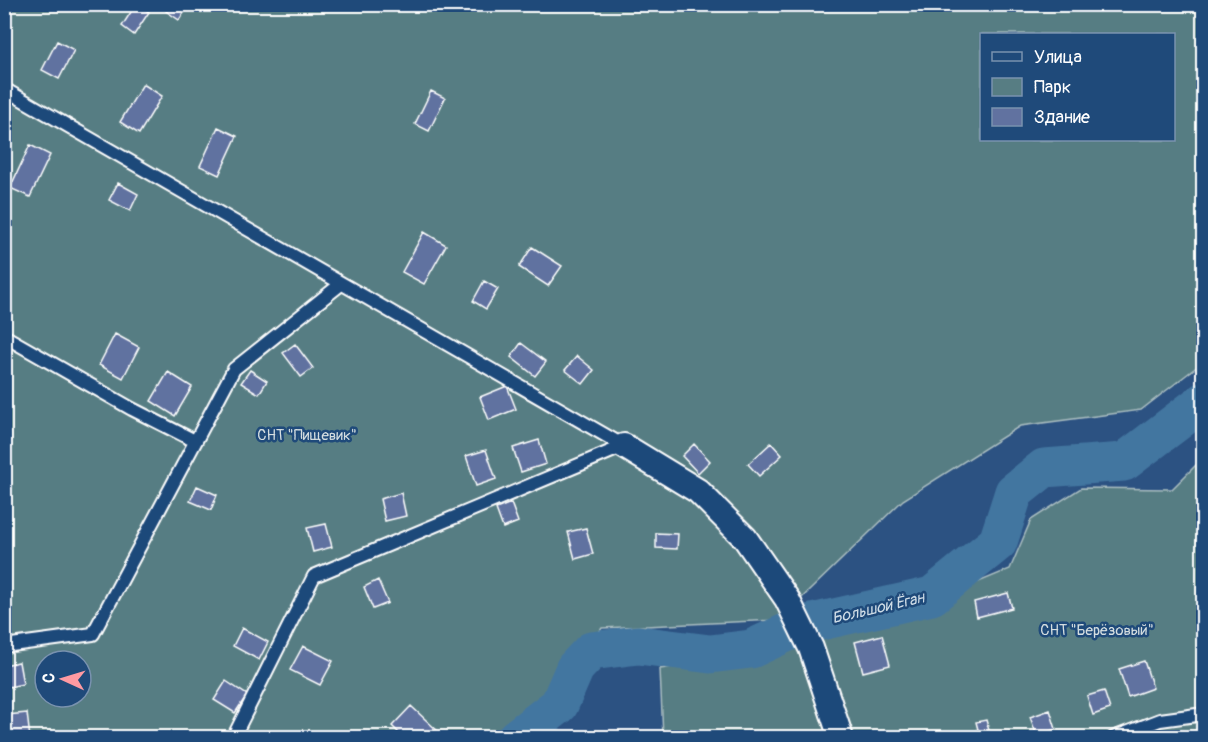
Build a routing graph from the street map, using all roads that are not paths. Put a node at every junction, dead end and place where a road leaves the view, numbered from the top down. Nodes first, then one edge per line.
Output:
1 (4, 90) edge
2 (341, 284) junction
3 (4, 336) edge
4 (195, 441) junction
5 (624, 446) junction
6 (4, 646) edge
7 (1203, 714) edge
8 (233, 738) edge
9 (841, 738) edge
10 (1113, 738) edge

1 - 2 lane
2 - 4 lane
2 - 5 lane
3 - 4 lane
4 - 6 lane
5 - 8 lane
5 - 9 street
7 - 10 lane

